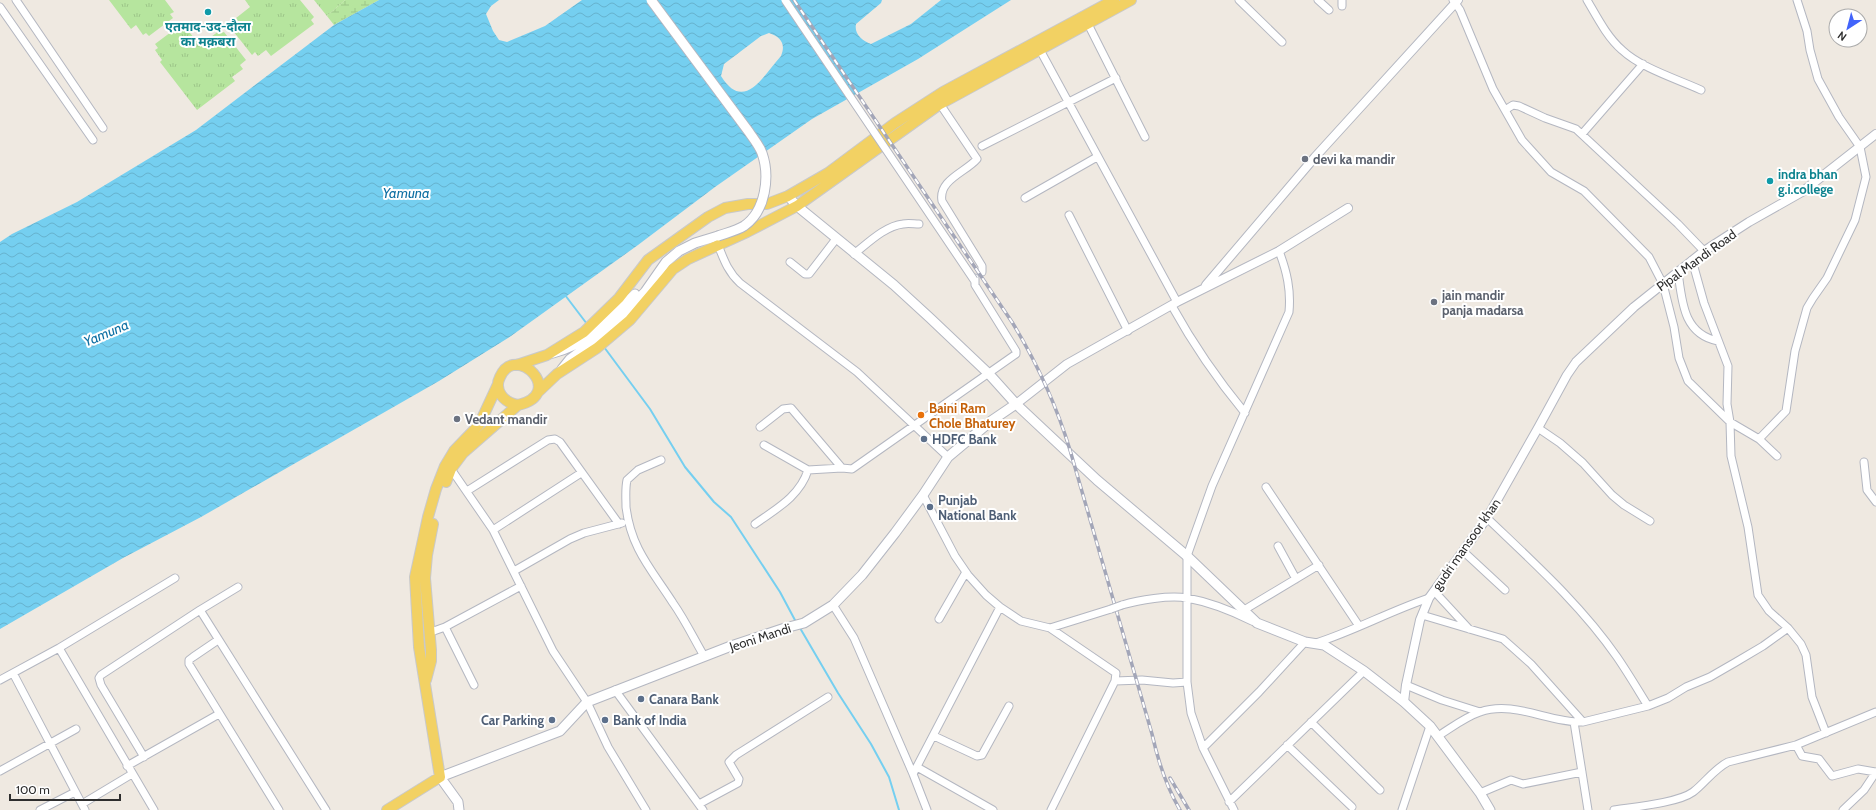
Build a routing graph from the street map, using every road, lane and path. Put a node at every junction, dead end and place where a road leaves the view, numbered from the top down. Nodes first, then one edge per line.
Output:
1 (16, 0) edge
2 (651, 0) edge
3 (785, 0) edge
4 (1114, 0) edge
5 (1131, 0) edge
6 (1239, 0) edge
7 (1318, 0) edge
8 (1587, 0) edge
9 (1797, 0) edge
10 (1455, 1) edge
11 (0, 7) edge
12 (1329, 10) dead end
13 (1088, 24) junction
14 (1282, 42) dead end
15 (1040, 50) junction
16 (1643, 64) junction
17 (1116, 78) junction
18 (1701, 90) dead end
19 (1068, 102) junction
20 (940, 104) junction
21 (1505, 110) junction
22 (103, 128) dead end
23 (1582, 134) junction
24 (1876, 134) edge
25 (1145, 137) dead end
26 (93, 140) dead end
27 (982, 146) dead end
28 (1860, 147) junction
29 (1098, 157) junction
30 (788, 196) junction
31 (1025, 198) dead end
32 (797, 206) junction
33 (1348, 208) dead end
34 (1069, 215) dead end
35 (919, 224) dead end
36 (836, 239) junction
37 (718, 240) junction
38 (1279, 251) junction
39 (1704, 251) junction
40 (854, 254) junction
41 (1692, 260) junction
42 (790, 262) dead end
43 (982, 272) dead end
44 (1678, 272) junction
45 (1663, 284) junction
46 (1203, 288) junction
47 (1175, 304) junction
48 (603, 330) junction
49 (1128, 331) junction
50 (590, 340) junction
51 (1718, 341) junction
52 (517, 365) junction
53 (989, 374) junction
54 (1566, 375) joint
55 (498, 384) junction
56 (537, 393) junction
57 (1016, 404) junction
58 (518, 406) junction
59 (1245, 413) junction
60 (1730, 422) junction
61 (914, 426) junction
62 (760, 427) dead end
63 (1538, 428) junction
64 (1759, 439) junction
65 (764, 445) dead end
66 (1778, 456) dead end
67 (948, 457) junction
68 (661, 460) dead end
69 (1864, 462) dead end
70 (842, 468) junction
71 (451, 469) junction
72 (808, 470) junction
73 (581, 473) junction
74 (1266, 487) dead end
75 (467, 491) junction
76 (923, 495) junction
77 (1876, 502) edge
78 (1487, 518) junction
79 (628, 521) junction
80 (1650, 521) dead end
81 (619, 524) junction
82 (755, 524) dead end
83 (493, 530) junction
84 (1278, 546) dead end
85 (1464, 552) junction
86 (1187, 556) junction
87 (1319, 565) junction
88 (514, 571) junction
89 (966, 572) junction
90 (174, 578) dead end
91 (1296, 579) junction
92 (521, 586) junction
93 (238, 587) dead end
94 (1505, 590) dead end
95 (1434, 591) junction
96 (1186, 598) junction
97 (1429, 598) junction
98 (833, 605) junction
99 (1000, 607) junction
100 (200, 610) junction
101 (1244, 610) junction
102 (1422, 616) junction
103 (939, 619) dead end
104 (1257, 623) junction
105 (1359, 626) junction
106 (444, 627) junction
107 (1050, 628) junction
108 (1788, 628) junction
109 (1469, 629) junction
110 (431, 632) junction
111 (218, 640) junction
112 (1310, 643) junction
113 (59, 648) junction
114 (704, 656) junction
115 (1364, 671) junction
116 (13, 674) junction
117 (0, 680) edge
118 (1115, 681) junction
119 (1187, 682) junction
120 (424, 684) junction
121 (474, 685) dead end
122 (1406, 685) junction
123 (616, 690) junction
124 (828, 697) dead end
125 (587, 702) junction
126 (1404, 702) junction
127 (1009, 706) dead end
128 (1648, 706) junction
129 (1480, 712) junction
130 (1876, 712) edge
131 (219, 714) junction
132 (1311, 722) junction
133 (1574, 722) junction
134 (1583, 722) junction
135 (1430, 726) junction
136 (76, 729) dead end
137 (1826, 733) junction
138 (934, 736) junction
139 (1438, 736) junction
140 (50, 744) junction
141 (1288, 745) junction
142 (1796, 745) junction
143 (1203, 748) junction
144 (144, 757) junction
145 (127, 766) junction
146 (0, 771) edge
147 (915, 771) junction
148 (1582, 772) junction
149 (1876, 772) edge
150 (132, 774) junction
151 (440, 777) junction
152 (1380, 790) dead end
153 (75, 792) junction
154 (1480, 793) junction
155 (1229, 802) junction
156 (83, 807) edge
157 (701, 807) edge
158 (1352, 807) dead end
159 (1648, 808) edge
160 (40, 810) edge
161 (154, 810) edge
162 (279, 810) edge
163 (326, 810) edge
164 (387, 810) edge
165 (459, 810) edge
166 (646, 810) edge
167 (927, 810) edge
168 (993, 810) edge
169 (1051, 810) edge
170 (1234, 810) edge
171 (1402, 810) edge
172 (1490, 810) edge
173 (1588, 810) edge
174 (1617, 810) edge
175 (1843, 810) edge

1 - 22 street
2 - 37 main road, bridge
3 - 53 street, bridge
4 - 30 main road
5 - 13 main road
6 - 14 street
7 - 12 street
8 - 16 street
9 - 28 street
10 - 21 street
10 - 46 street
11 - 26 street
13 - 15 main road
13 - 17 street
15 - 19 street
15 - 20 main road
16 - 18 street
16 - 23 street
17 - 19 street
17 - 25 street
19 - 27 street
19 - 29 street
20 - 32 main road
20 - 43 street
21 - 23 street
21 - 45 street
23 - 39 street
24 - 28 street, Pipal Mandi Road
28 - 39 street, Pipal Mandi Road
28 - 64 street
29 - 31 street
29 - 47 street
30 - 32 main road
30 - 48 main road
32 - 36 main road
32 - 37 main road
33 - 38 street
34 - 49 street
35 - 40 street
36 - 40 main road
36 - 42 street
37 - 48 main road
37 - 48 main road
37 - 61 street
38 - 46 street
38 - 59 street
39 - 41 street, Pipal Mandi Road
40 - 53 main road
41 - 44 street, Pipal Mandi Road
41 - 51 street
44 - 45 street, Pipal Mandi Road
44 - 51 street
45 - 54 street, Pipal Mandi Road
45 - 60 street
46 - 47 street
47 - 49 street
47 - 59 street
48 - 50 main road
48 - 50 main road
49 - 57 street
50 - 52 main road
50 - 56 main road
51 - 60 street
52 - 55 main road
52 - 56 main road
53 - 57 main road
53 - 61 street
54 - 63 street, gudri mansoor khan
55 - 58 main road
55 - 120 main road
56 - 58 main road
57 - 67 main road, Jeoni Mandi
57 - 86 main road
58 - 71 main road
59 - 86 street
60 - 64 street
60 - 108 street
61 - 67 street
61 - 70 street
62 - 70 street
63 - 78 street, gudri mansoor khan
63 - 80 street
64 - 66 street
65 - 72 street
67 - 76 main road, Jeoni Mandi
68 - 79 street
69 - 77 street
70 - 72 street
71 - 75 street
71 - 110 main road
72 - 82 street
73 - 75 street
73 - 81 street
73 - 83 street
74 - 87 street
75 - 83 street
76 - 89 street
76 - 98 main road, Jeoni Mandi
78 - 85 street, gudri mansoor khan
78 - 128 street
79 - 81 street
79 - 114 street
81 - 88 street
83 - 88 street
84 - 91 street
85 - 94 street
85 - 95 street, gudri mansoor khan
86 - 96 street
86 - 101 main road
87 - 91 street
87 - 105 street
88 - 92 street
89 - 99 street
89 - 103 street
90 - 113 street
91 - 101 street
92 - 106 street
92 - 125 street
93 - 100 street
95 - 97 street, gudri mansoor khan
95 - 109 street
96 - 104 street
96 - 107 street, bridge
96 - 119 street
97 - 102 street, gudri mansoor khan
97 - 105 street
98 - 114 main road, Jeoni Mandi
98 - 147 street
99 - 107 street
99 - 138 street
100 - 111 street
100 - 144 street
101 - 104 main road
102 - 109 street
102 - 122 street, gudri mansoor khan
104 - 112 main road
105 - 112 street
106 - 110 street
106 - 121 street
107 - 118 street
108 - 128 street
108 - 137 street
109 - 134 street
110 - 120 main road
111 - 131 street
111 - 163 street
112 - 115 main road
112 - 143 street
113 - 116 street
113 - 145 street
114 - 123 main road, Jeoni Mandi
115 - 126 main road
115 - 132 street
116 - 117 street
116 - 140 street
118 - 119 street
118 - 169 street
119 - 143 street
120 - 151 main road
122 - 126 street, gudri mansoor khan
122 - 129 street
123 - 125 main road, Jeoni Mandi
123 - 157 street
124 - 157 street
125 - 151 main road, Jeoni Mandi
125 - 166 street
126 - 135 main road
127 - 138 street
128 - 134 street
129 - 133 street
129 - 139 street
130 - 137 street
131 - 144 street
131 - 162 street
132 - 141 street
132 - 152 street
133 - 134 street
133 - 148 street
135 - 139 main road
135 - 171 street
136 - 140 street
137 - 142 street
138 - 147 street
139 - 154 main road
140 - 146 street
140 - 153 street
141 - 155 street
141 - 158 street
142 - 149 street
142 - 159 street
143 - 155 street
144 - 145 street
145 - 150 street
147 - 167 street
147 - 168 street
148 - 154 street
148 - 173 street
149 - 175 street
150 - 156 street
150 - 161 street
151 - 164 main road
151 - 165 main road
153 - 156 street
153 - 160 street
154 - 172 main road
155 - 170 street
159 - 174 street

